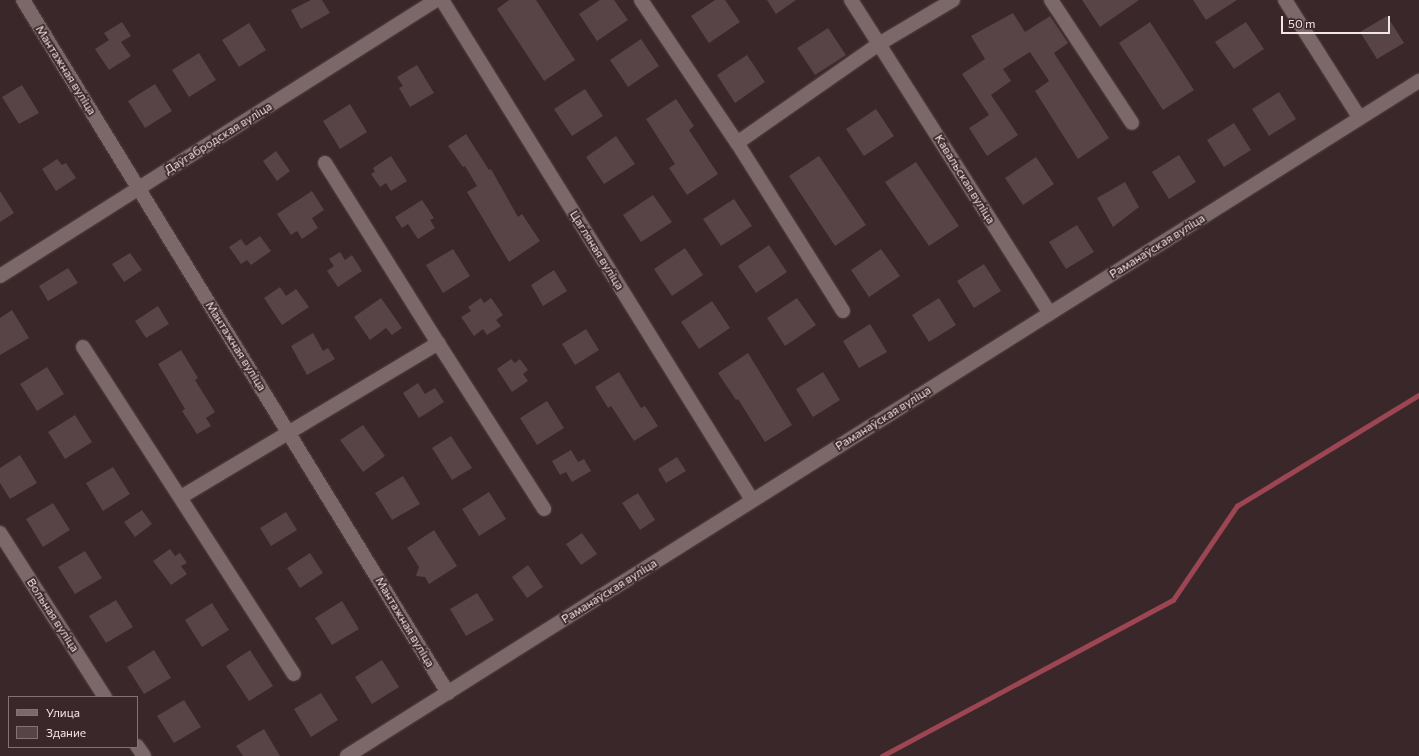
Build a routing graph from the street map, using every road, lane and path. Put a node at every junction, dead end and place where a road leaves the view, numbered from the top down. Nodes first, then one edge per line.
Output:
1 (23, 0) edge
2 (436, 0) edge
3 (442, 0) edge
4 (641, 0) edge
5 (851, 0) edge
6 (953, 0) edge
7 (1051, 0) edge
8 (1285, 0) edge
9 (879, 44) junction
10 (1419, 81) edge
11 (1359, 117) junction
12 (1132, 123) dead end
13 (737, 142) junction
14 (325, 163) dead end
15 (139, 188) junction
16 (0, 276) edge
17 (843, 311) dead end
18 (1050, 313) junction
19 (438, 343) junction
20 (83, 347) dead end
21 (289, 432) junction
22 (181, 497) junction
23 (752, 500) junction
24 (544, 509) dead end
25 (0, 533) edge
26 (294, 674) dead end
27 (448, 693) junction
28 (105, 696) edge
29 (138, 747) edge
30 (144, 756) edge
31 (347, 756) edge

1 - 15 street, Мантажная вуліца
2 - 15 street, Даўгабродская вуліца
3 - 23 street, Цагляная вуліца
4 - 13 street
5 - 9 street, Кавальская вуліца
6 - 9 street
7 - 12 street
8 - 11 street
9 - 13 street
9 - 18 street, Кавальская вуліца
10 - 11 street, Раманаўская вуліца
11 - 18 street, Раманаўская вуліца
13 - 17 street
14 - 19 street
15 - 16 street, Даўгабродская вуліца
15 - 21 street, Мантажная вуліца
18 - 23 street, Раманаўская вуліца
19 - 21 street
19 - 24 street
20 - 22 street
21 - 22 street
21 - 27 street, Мантажная вуліца
22 - 26 street
23 - 27 street, Раманаўская вуліца
25 - 28 street, Вольная вуліца
27 - 31 street, Раманаўская вуліца
29 - 30 street

